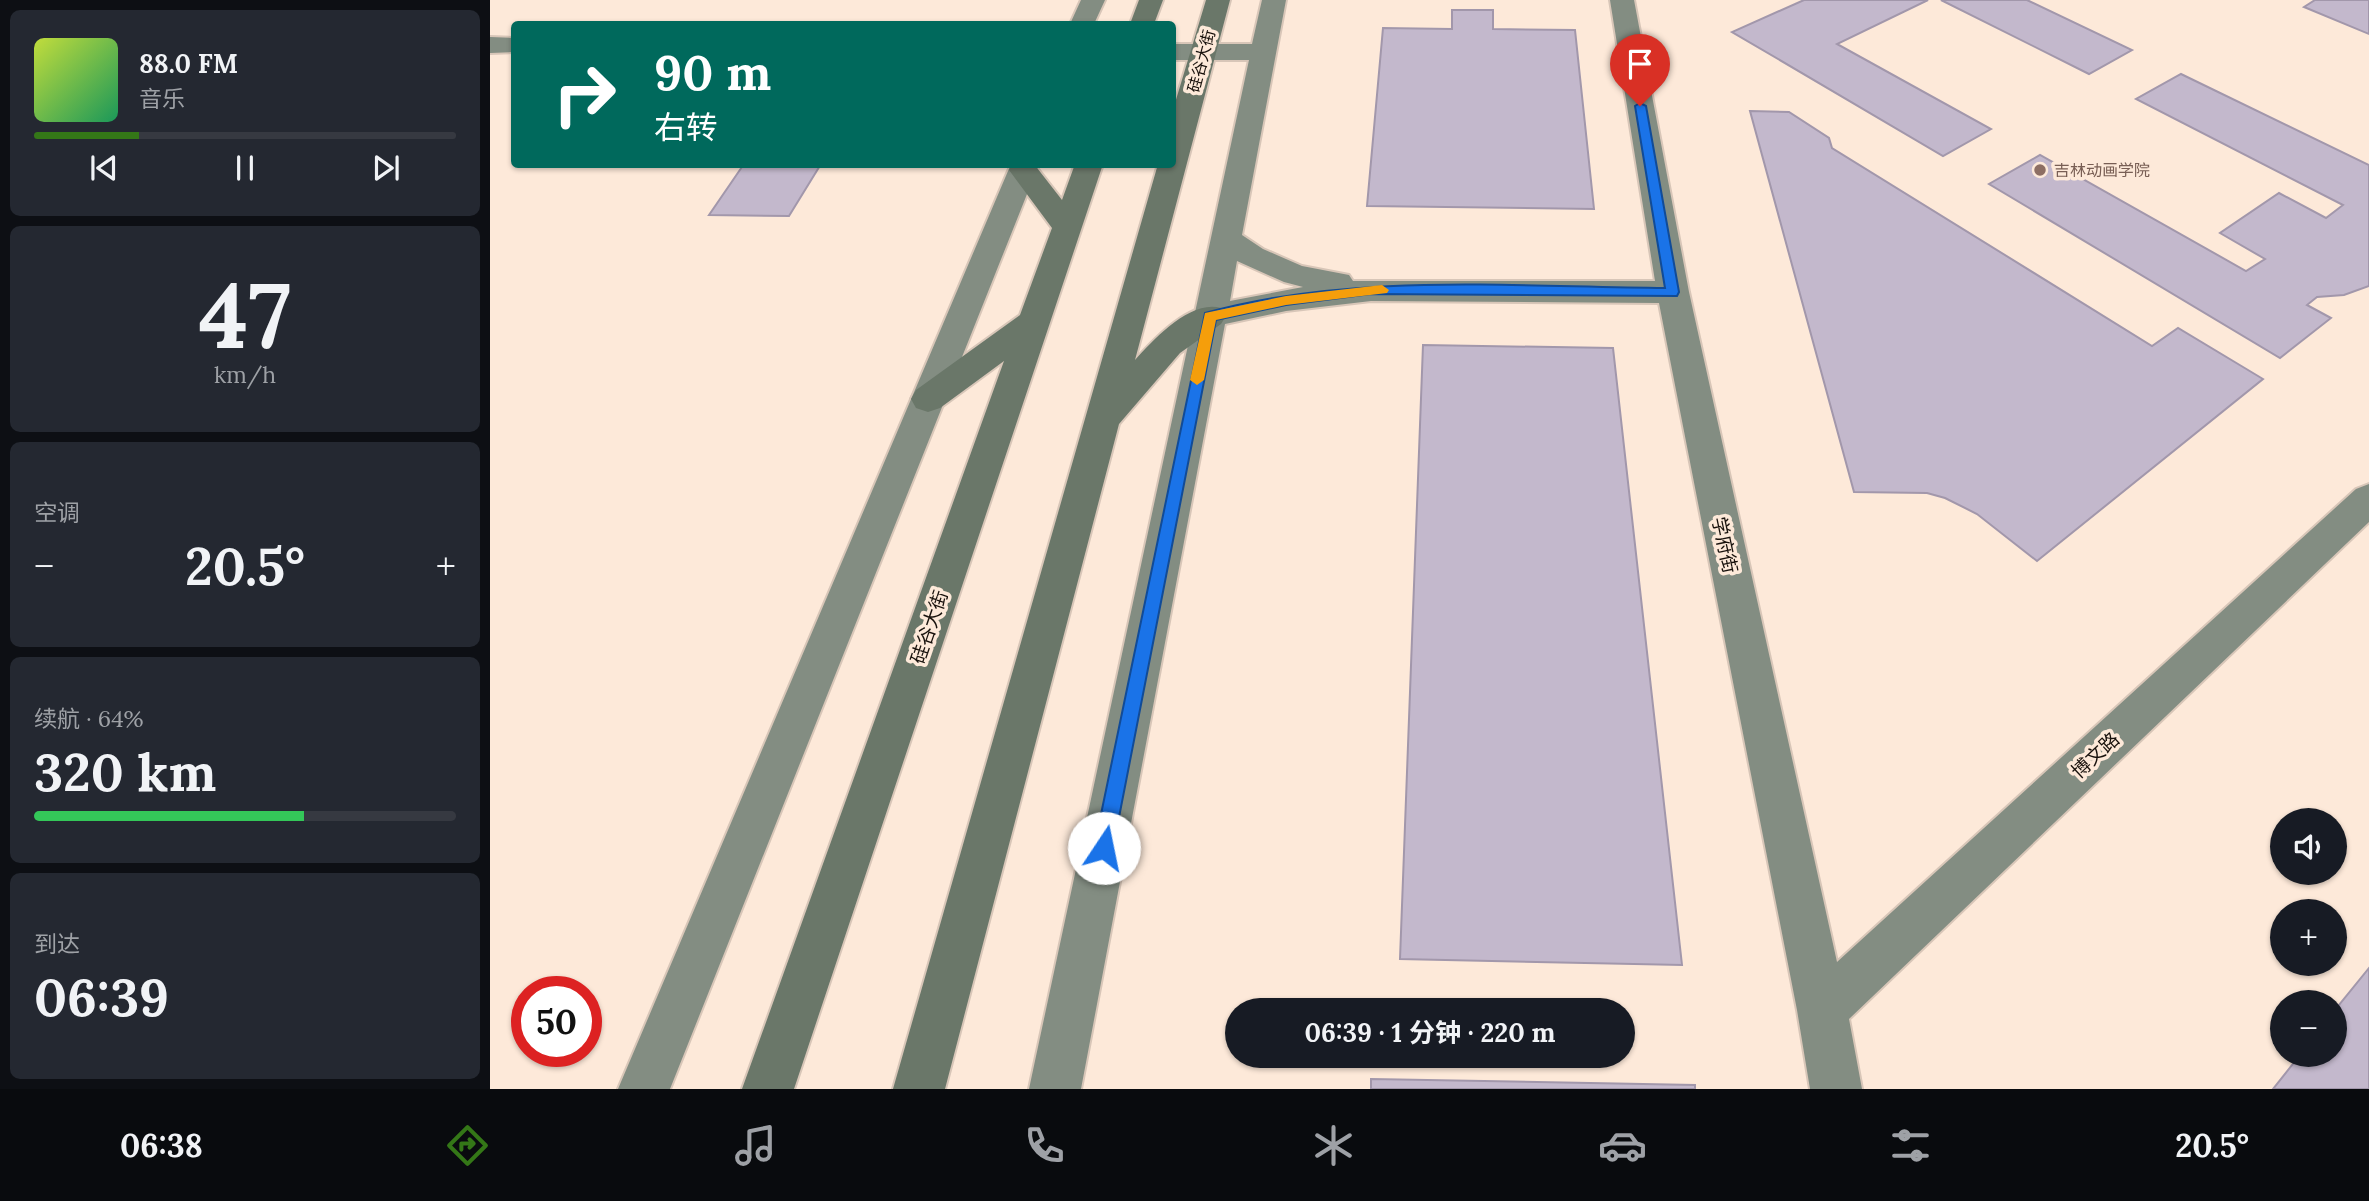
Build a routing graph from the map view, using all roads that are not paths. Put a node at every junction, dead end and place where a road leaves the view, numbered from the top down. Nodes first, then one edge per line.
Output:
1 (1093, 0) edge
2 (1151, 0) edge
3 (1218, 0) edge
4 (1274, 0) edge
5 (1622, 0) edge
6 (1083, 21) edge
7 (1143, 21) edge
8 (490, 45) edge
9 (511, 45) edge
10 (1176, 52) edge
11 (1203, 52) junction
12 (1265, 52) junction
13 (1176, 150) edge
14 (1024, 168) edge
15 (1025, 168) edge
16 (1088, 168) edge
17 (1171, 168) edge
18 (1068, 227) junction
19 (1226, 239) junction
20 (1371, 290) junction
21 (1672, 292) junction
22 (1210, 316) junction
23 (1035, 321) junction
24 (928, 400) junction
25 (1102, 421) junction
26 (2369, 499) edge
27 (1822, 1010) junction
28 (644, 1089) edge
29 (768, 1089) edge
30 (919, 1089) edge
31 (1055, 1089) edge
32 (1836, 1089) edge

1 - 6 street
2 - 7 main road
3 - 11 main road, 硅谷大街
4 - 12 street
5 - 21 street, 学府街
8 - 9 street
10 - 11 street
11 - 12 street
11 - 13 main road, 硅谷大街
12 - 19 street
14 - 24 street
15 - 18 main road
16 - 18 main road, 硅谷大街
17 - 25 main road, 硅谷大街
18 - 23 main road, 硅谷大街
19 - 20 street
19 - 22 street
20 - 21 street
20 - 22 street
21 - 27 street, 学府街
22 - 25 main road
22 - 31 street
23 - 24 main road
23 - 29 main road, 硅谷大街
24 - 28 street
25 - 30 main road, 硅谷大街
26 - 27 street, 博文路
27 - 32 street, 学府街

